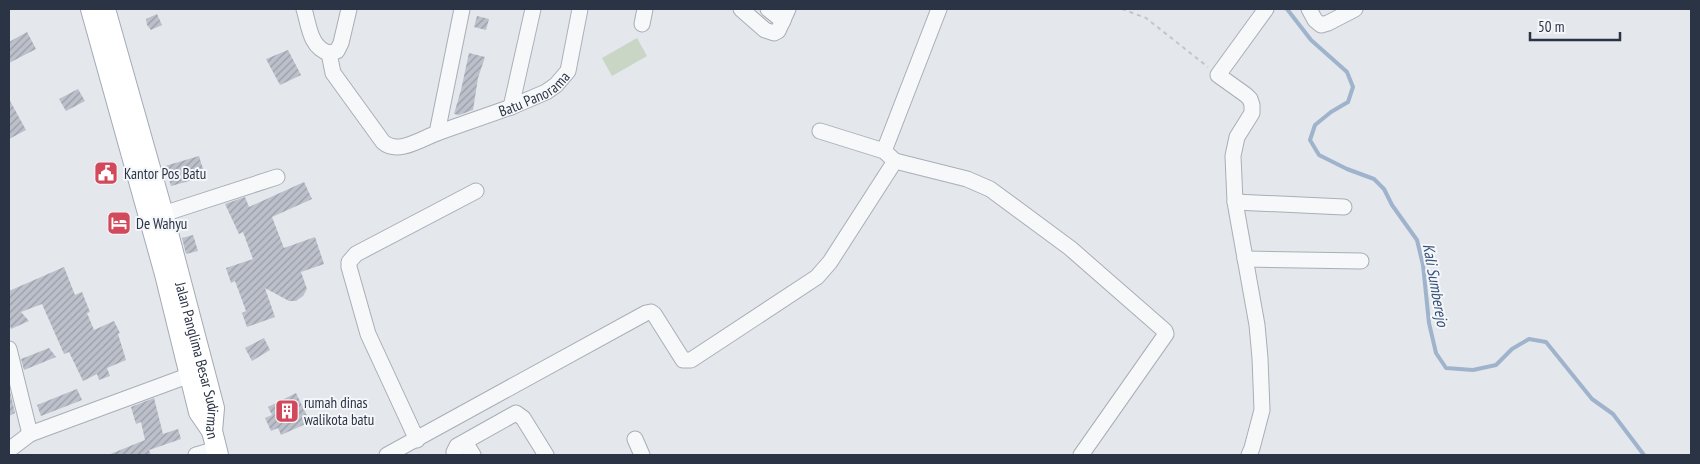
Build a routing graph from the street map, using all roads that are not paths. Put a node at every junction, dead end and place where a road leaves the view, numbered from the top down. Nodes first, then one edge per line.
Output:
1 (91, 9) edge
2 (105, 9) edge
3 (304, 9) edge
4 (349, 9) edge
5 (462, 9) edge
6 (533, 9) edge
7 (580, 9) edge
8 (741, 9) edge
9 (768, 9) edge
10 (940, 9) edge
11 (1266, 9) edge
12 (1309, 9) edge
13 (1355, 9) edge
14 (785, 15) edge
15 (329, 53) junction
16 (511, 107) junction
17 (820, 131) dead end
18 (437, 132) junction
19 (890, 156) junction
20 (277, 177) dead end
21 (476, 191) dead end
22 (1236, 202) junction
23 (1344, 207) dead end
24 (163, 214) junction
25 (1245, 259) junction
26 (1361, 260) dead end
27 (9, 349) edge
28 (190, 375) junction
29 (30, 434) junction
30 (634, 439) dead end
31 (416, 440) junction
32 (465, 442) junction
33 (216, 445) edge
34 (9, 450) edge
35 (196, 455) edge
36 (387, 455) edge
37 (456, 455) edge
38 (473, 455) edge
39 (546, 455) edge
40 (642, 455) edge
41 (1081, 455) edge
42 (1249, 455) edge

1 - 28 main road, Jalan Panglima Besar Sudirman
2 - 24 main road, Jalan Panglima Besar Sudirman
3 - 15 street
4 - 15 street
5 - 18 street
6 - 16 street
7 - 16 street, Batu Panorama
8 - 14 street
9 - 14 street
10 - 19 street
11 - 22 street
12 - 13 street
15 - 18 street, Batu Panorama
16 - 18 street, Batu Panorama
17 - 19 street
19 - 31 street
19 - 41 street
20 - 24 street
21 - 31 street
22 - 23 street
22 - 25 street
24 - 33 main road, Jalan Panglima Besar Sudirman
25 - 26 street
25 - 42 street
27 - 29 street
28 - 29 street
28 - 33 main road, Jalan Panglima Besar Sudirman
29 - 34 street
30 - 40 street
31 - 36 street
32 - 37 street
32 - 38 street
32 - 39 street
33 - 35 street

